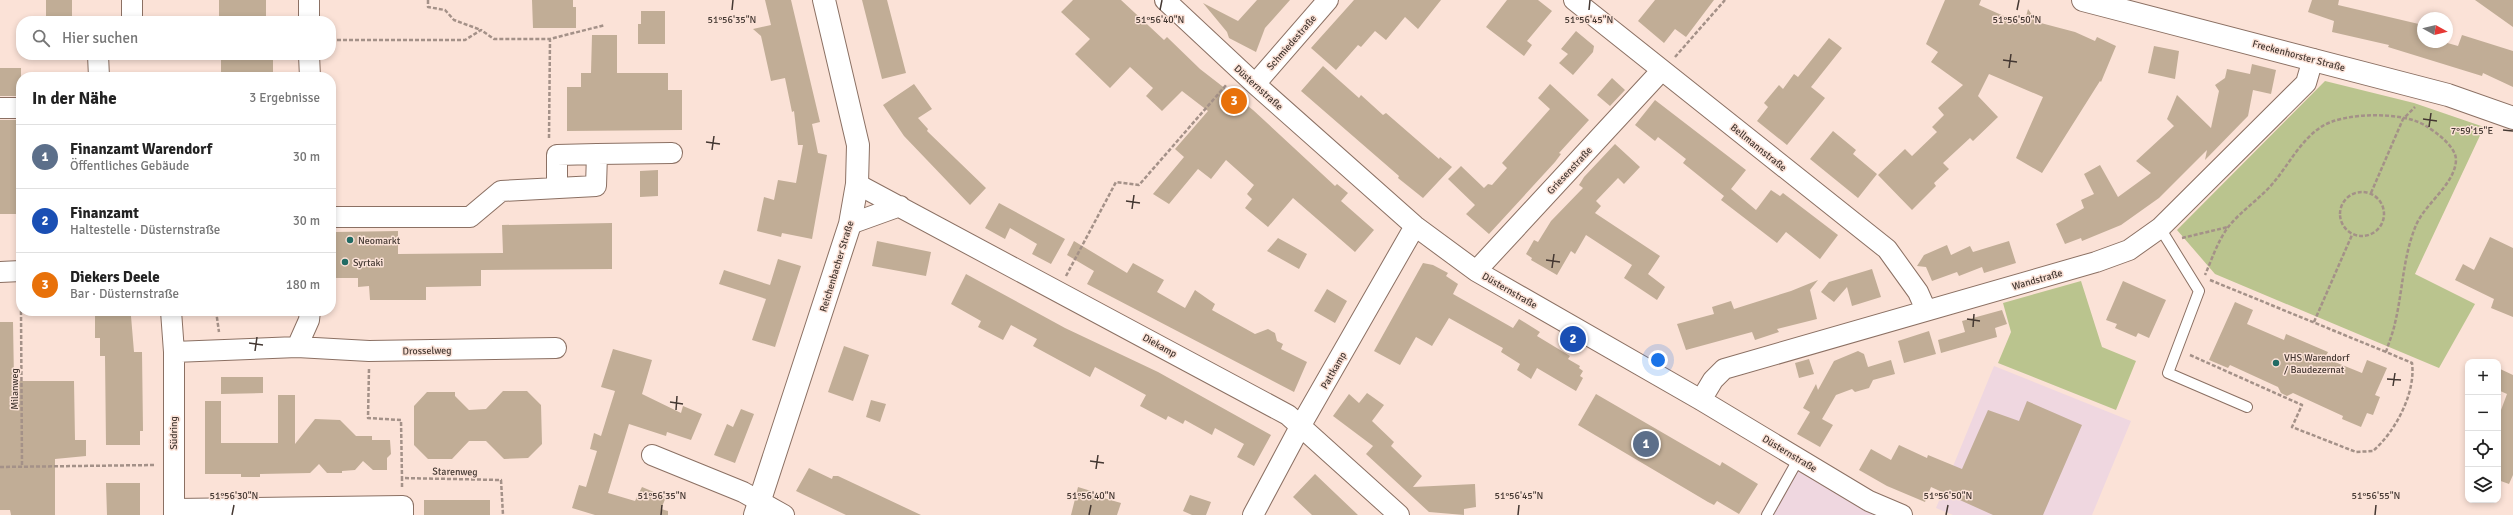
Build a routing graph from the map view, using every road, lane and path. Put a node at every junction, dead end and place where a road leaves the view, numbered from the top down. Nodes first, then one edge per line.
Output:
1 (132, 0) edge
2 (309, 0) edge
3 (428, 0) edge
4 (824, 0) edge
5 (1165, 0) edge
6 (1328, 0) edge
7 (1574, 0) edge
8 (1725, 0) edge
9 (2083, 0) edge
10 (132, 16) edge
11 (309, 16) edge
12 (605, 25) dead end
13 (481, 30) junction
14 (550, 39) junction
15 (336, 40) edge
16 (2313, 59) junction
17 (98, 60) edge
18 (309, 60) edge
19 (1240, 70) junction
20 (1662, 70) junction
21 (99, 72) edge
22 (310, 72) edge
23 (1255, 84) junction
24 (0, 108) edge
25 (16, 108) edge
26 (2513, 118) edge
27 (2403, 119) junction
28 (672, 153) dead end
29 (597, 154) junction
30 (557, 155) junction
31 (857, 184) junction
32 (557, 187) junction
33 (2371, 193) junction
34 (900, 206) junction
35 (336, 217) edge
36 (850, 224) junction
37 (1415, 226) junction
38 (2228, 226) junction
39 (2165, 234) junction
40 (2352, 235) junction
41 (1476, 270) junction
42 (16, 271) edge
43 (0, 272) edge
44 (1059, 290) junction
45 (1926, 310) junction
46 (21, 316) edge
47 (171, 316) edge
48 (310, 316) edge
49 (2314, 322) junction
50 (297, 347) junction
51 (556, 348) dead end
52 (2178, 350) junction
53 (369, 351) junction
54 (174, 352) junction
55 (2386, 352) junction
56 (1701, 400) junction
57 (2247, 407) dead end
58 (1301, 425) junction
59 (652, 455) dead end
60 (1799, 458) junction
61 (173, 465) junction
62 (22, 466) junction
63 (0, 467) edge
64 (402, 478) junction
65 (757, 509) edge
66 (403, 511) edge
67 (174, 512) edge
68 (503, 515) edge
69 (784, 515) edge
70 (1253, 515) edge
71 (1399, 515) edge
72 (1767, 515) edge
73 (1902, 515) edge

1 - 10 street
2 - 11 street
3 - 13 path
4 - 31 street, Reichenbacher Straße
5 - 19 street, Düsternstraße
6 - 23 street, Schmiedestraße
7 - 20 street, Bellmannstraße
8 - 20 path
9 - 16 street, Freckenhorster Straße
12 - 14 path
13 - 14 path
13 - 15 path
14 - 30 path
16 - 26 street, Freckenhorster Straße
16 - 39 street, Wandstraße
17 - 21 street
18 - 22 street
19 - 23 street, Düsternstraße
19 - 44 path
20 - 41 street, Griesenstraße
20 - 45 street, Bellmannstraße
23 - 37 street, Düsternstraße
24 - 25 street
27 - 33 path
27 - 38 path
27 - 55 path
28 - 29 street
29 - 30 street
29 - 32 street
30 - 32 street
31 - 34 street, Diekamp
31 - 36 street, Reichenbacher Straße
32 - 35 street
33 - 40 path
33 - 40 path
34 - 36 street
34 - 44 street, Diekamp
36 - 65 street, Reichenbacher Straße
37 - 41 street, Düsternstraße
37 - 58 street, Pattkamp
38 - 39 path
38 - 49 path
39 - 45 street, Wandstraße
39 - 52 lane
40 - 49 path
41 - 56 street, Düsternstraße
42 - 43 street
44 - 58 street, Diekamp
45 - 56 street, Wandstraße
46 - 62 path, Milanweg
47 - 54 street, Südring
48 - 50 street
49 - 55 path
50 - 53 street, Drosselweg
50 - 54 street
51 - 53 street, Drosselweg
52 - 55 path
52 - 57 lane
53 - 64 path
54 - 61 street, Südring
56 - 60 street, Düsternstraße
58 - 70 street, Pattkamp
58 - 71 street, Diekamp
59 - 65 street
60 - 72 lane
60 - 73 street, Düsternstraße
61 - 62 path
61 - 67 street, Südring
62 - 63 path
64 - 66 path
64 - 68 path, Starenweg
65 - 69 street
66 - 67 street

